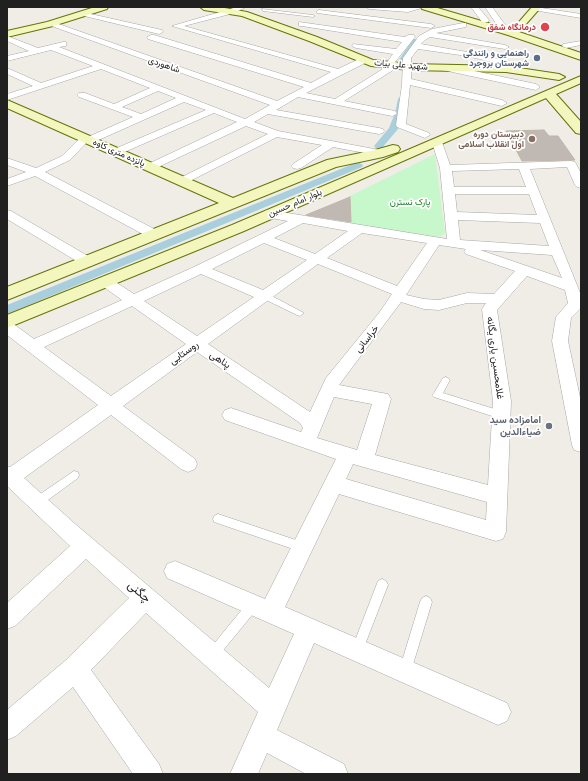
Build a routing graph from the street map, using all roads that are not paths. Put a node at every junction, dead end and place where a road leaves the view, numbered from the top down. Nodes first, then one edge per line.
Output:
1 (104, 7) edge
2 (204, 7) edge
3 (243, 7) edge
4 (326, 7) edge
5 (369, 7) edge
6 (422, 7) edge
7 (425, 7) edge
8 (439, 7) edge
9 (474, 7) edge
10 (488, 7) edge
11 (536, 8) edge
12 (263, 10) dead end
13 (232, 12) junction
14 (82, 14) junction
15 (316, 14) junction
16 (581, 16) edge
17 (481, 22) junction
18 (465, 23) junction
19 (50, 24) junction
20 (302, 24) junction
21 (431, 26) junction
22 (502, 26) junction
23 (168, 29) junction
24 (514, 31) junction
25 (292, 32) junction
26 (7, 34) edge
27 (428, 34) junction
28 (87, 37) junction
29 (7, 38) edge
30 (407, 40) junction
31 (581, 43) edge
32 (356, 46) dead end
33 (416, 46) junction
34 (566, 46) junction
35 (52, 47) junction
36 (505, 47) junction
37 (581, 50) edge
38 (37, 51) junction
39 (399, 52) junction
40 (581, 56) edge
41 (7, 59) edge
42 (364, 60) junction
43 (392, 65) junction
44 (498, 65) junction
45 (102, 66) junction
46 (581, 66) edge
47 (406, 67) junction
48 (446, 68) junction
49 (7, 71) edge
50 (339, 72) junction
51 (559, 77) junction
52 (395, 78) dead end
53 (406, 81) junction
54 (579, 81) edge
55 (41, 86) junction
56 (311, 86) junction
57 (158, 88) junction
58 (542, 90) junction
59 (296, 94) junction
60 (82, 95) dead end
61 (7, 97) edge
62 (184, 98) junction
63 (336, 102) junction
64 (502, 103) junction
65 (7, 104) edge
66 (278, 105) junction
67 (114, 107) junction
68 (214, 110) junction
69 (267, 110) junction
70 (142, 117) junction
71 (387, 119) junction
72 (246, 122) junction
73 (581, 129) edge
74 (276, 134) junction
75 (431, 138) junction
76 (88, 139) junction
77 (331, 144) junction
78 (116, 152) junction
79 (381, 153) junction
80 (357, 154) junction
81 (397, 159) junction
82 (7, 161) edge
83 (297, 166) dead end
84 (523, 166) junction
85 (150, 167) junction
86 (446, 168) junction
87 (370, 171) junction
88 (36, 172) junction
89 (182, 181) junction
90 (7, 183) edge
91 (581, 185) edge
92 (448, 190) junction
93 (533, 191) junction
94 (232, 203) junction
95 (7, 214) edge
96 (269, 214) junction
97 (451, 216) junction
98 (545, 219) junction
99 (300, 220) junction
100 (359, 230) junction
101 (155, 235) junction
102 (263, 238) junction
103 (435, 241) junction
104 (454, 244) junction
105 (557, 251) junction
106 (317, 259) junction
107 (88, 262) junction
108 (201, 269) junction
109 (524, 270) junction
110 (106, 282) junction
111 (572, 287) junction
112 (7, 294) edge
113 (399, 294) junction
114 (265, 296) junction
115 (498, 299) junction
116 (132, 300) junction
117 (578, 306) edge
118 (300, 313) dead end
119 (7, 322) edge
120 (7, 327) edge
121 (197, 344) junction
122 (33, 346) junction
123 (446, 380) dead end
124 (329, 390) junction
125 (111, 406) junction
126 (501, 414) junction
127 (231, 415) dead end
128 (309, 434) junction
129 (581, 445) edge
130 (356, 457) junction
131 (188, 464) dead end
132 (74, 475) dead end
133 (8, 476) edge
134 (333, 484) junction
135 (498, 496) junction
136 (37, 502) junction
137 (218, 518) dead end
138 (85, 546) junction
139 (302, 547) junction
140 (175, 571) dead end
141 (382, 585) dead end
142 (145, 598) junction
143 (426, 602) dead end
144 (262, 609) junction
145 (7, 618) edge
146 (308, 629) junction
147 (357, 651) junction
148 (211, 655) junction
149 (74, 669) junction
150 (405, 671) junction
151 (273, 708) junction
152 (498, 712) dead end
153 (7, 727) edge
154 (261, 736) junction
155 (149, 774) edge
156 (244, 774) edge
157 (334, 774) edge

1 - 14 main road
2 - 13 main road, شهید علی بیات
3 - 13 street
4 - 15 street
5 - 6 street
7 - 18 main road
8 - 17 main road
9 - 17 street
10 - 22 street
11 - 16 street
11 - 24 main road
12 - 15 lane
13 - 23 street
13 - 25 main road, شهید علی بیات
14 - 19 main road
14 - 23 street
15 - 20 street
15 - 21 street
17 - 18 main road
17 - 22 main road
17 - 24 main road
18 - 21 street
18 - 27 street
19 - 26 main road
19 - 28 street, شاهوردی
20 - 25 street
20 - 30 street
21 - 30 street
22 - 24 main road
23 - 50 street
23 - 56 street
24 - 34 main road
24 - 36 street
24 - 40 main road
25 - 42 main road, شهید علی بیات
27 - 33 street
27 - 36 street
28 - 35 street
28 - 66 street, شاهوردی
29 - 38 street
30 - 39 street
31 - 34 street
32 - 39 street
33 - 44 street
33 - 47 street
34 - 37 main road
35 - 38 street
35 - 45 street
36 - 44 street
38 - 41 street
39 - 43 street
42 - 43 main road, شهید علی بیات
42 - 50 street
43 - 47 main road, شهید علی بیات
43 - 52 street
43 - 63 street
44 - 48 main road, شهید علی بیات
44 - 51 main road, شهید علی بیات
45 - 55 street
45 - 57 street
46 - 51 main road, بلوار امام حسین
47 - 48 main road, شهید علی بیات
47 - 53 street
48 - 58 street
49 - 55 street
50 - 56 street
51 - 58 main road, بلوار امام حسین
53 - 64 street
53 - 75 street
54 - 58 main road, بلوار امام حسین
55 - 61 street
56 - 59 street
57 - 62 street
57 - 67 street
58 - 64 main road, بلوار امام حسین
58 - 73 main road
58 - 75 main road, بلوار امام حسین
59 - 63 street
59 - 66 street
60 - 67 street
62 - 68 street
62 - 70 street
63 - 71 street
64 - 75 main road, بلوار امام حسین
65 - 76 main road, پانزده متری کاوه
66 - 69 street
67 - 70 street
68 - 72 street
68 - 78 street
69 - 71 street
69 - 72 street
70 - 76 street
71 - 80 street
72 - 74 street
72 - 85 street
74 - 77 street
74 - 89 street
75 - 79 main road, بلوار امام حسین
75 - 81 main road, بلوار امام حسین
75 - 86 street
76 - 78 main road, پانزده متری کاوه
76 - 88 street
77 - 80 street
77 - 83 street
78 - 85 main road, پانزده متری کاوه
79 - 80 main road, بلوار امام حسین
79 - 81 main road
80 - 87 main road
80 - 94 main road, بلوار امام حسین
81 - 87 main road, بلوار امام حسین
82 - 88 street
84 - 86 street
84 - 91 street
84 - 93 street
85 - 89 main road, پانزده متری کاوه
86 - 92 street
87 - 96 main road, بلوار امام حسین
88 - 90 street
88 - 101 street
89 - 94 main road, پانزده متری کاوه
92 - 93 street
92 - 97 street
93 - 98 street
94 - 101 main road, بلوار امام حسین
95 - 107 street
96 - 99 street
96 - 110 main road, بلوار امام حسین
97 - 98 street
97 - 104 street
98 - 105 street
99 - 100 street
99 - 102 street
100 - 103 street
100 - 106 street, روستایی
101 - 107 main road, بلوار امام حسین
102 - 106 street
102 - 108 street
103 - 104 street
103 - 113 street, خراسانی
104 - 105 street
104 - 109 street
105 - 111 street
106 - 113 street
106 - 114 street, روستایی
107 - 112 main road, بلوار امام حسین
108 - 114 street
108 - 116 street
109 - 111 street
109 - 115 street, غلامحسین یاری یگانه
110 - 116 street, پناهی
110 - 119 main road, بلوار امام حسین
111 - 117 street
113 - 115 street
113 - 124 street, خراسانی
114 - 118 lane
114 - 121 street, روستایی
115 - 126 street, غلامحسین یاری یگانه
116 - 121 street, پناهی
116 - 122 street
117 - 129 street
120 - 122 street
121 - 125 street, روستایی
121 - 128 street, پناهی
122 - 125 street
123 - 126 lane
124 - 128 street, خراسانی
124 - 130 street
125 - 131 street
125 - 133 street, روستایی
126 - 135 street, غلامحسین یاری یگانه
127 - 128 street
128 - 130 street
130 - 134 street
130 - 135 street
132 - 136 lane
133 - 136 street, چگنی
134 - 135 street, غلامحسین یاری یگانه
134 - 139 street
136 - 138 street, چگنی
137 - 139 lane
138 - 142 street, چگنی
138 - 145 street
139 - 144 street
140 - 144 street
141 - 147 lane
142 - 148 street, چگنی
142 - 149 street
143 - 150 lane
144 - 146 street
144 - 148 lane
146 - 147 street
146 - 151 street
147 - 150 street
148 - 151 street, چگنی
149 - 153 street
149 - 155 street
150 - 152 street
151 - 154 street
154 - 156 street
154 - 157 street

